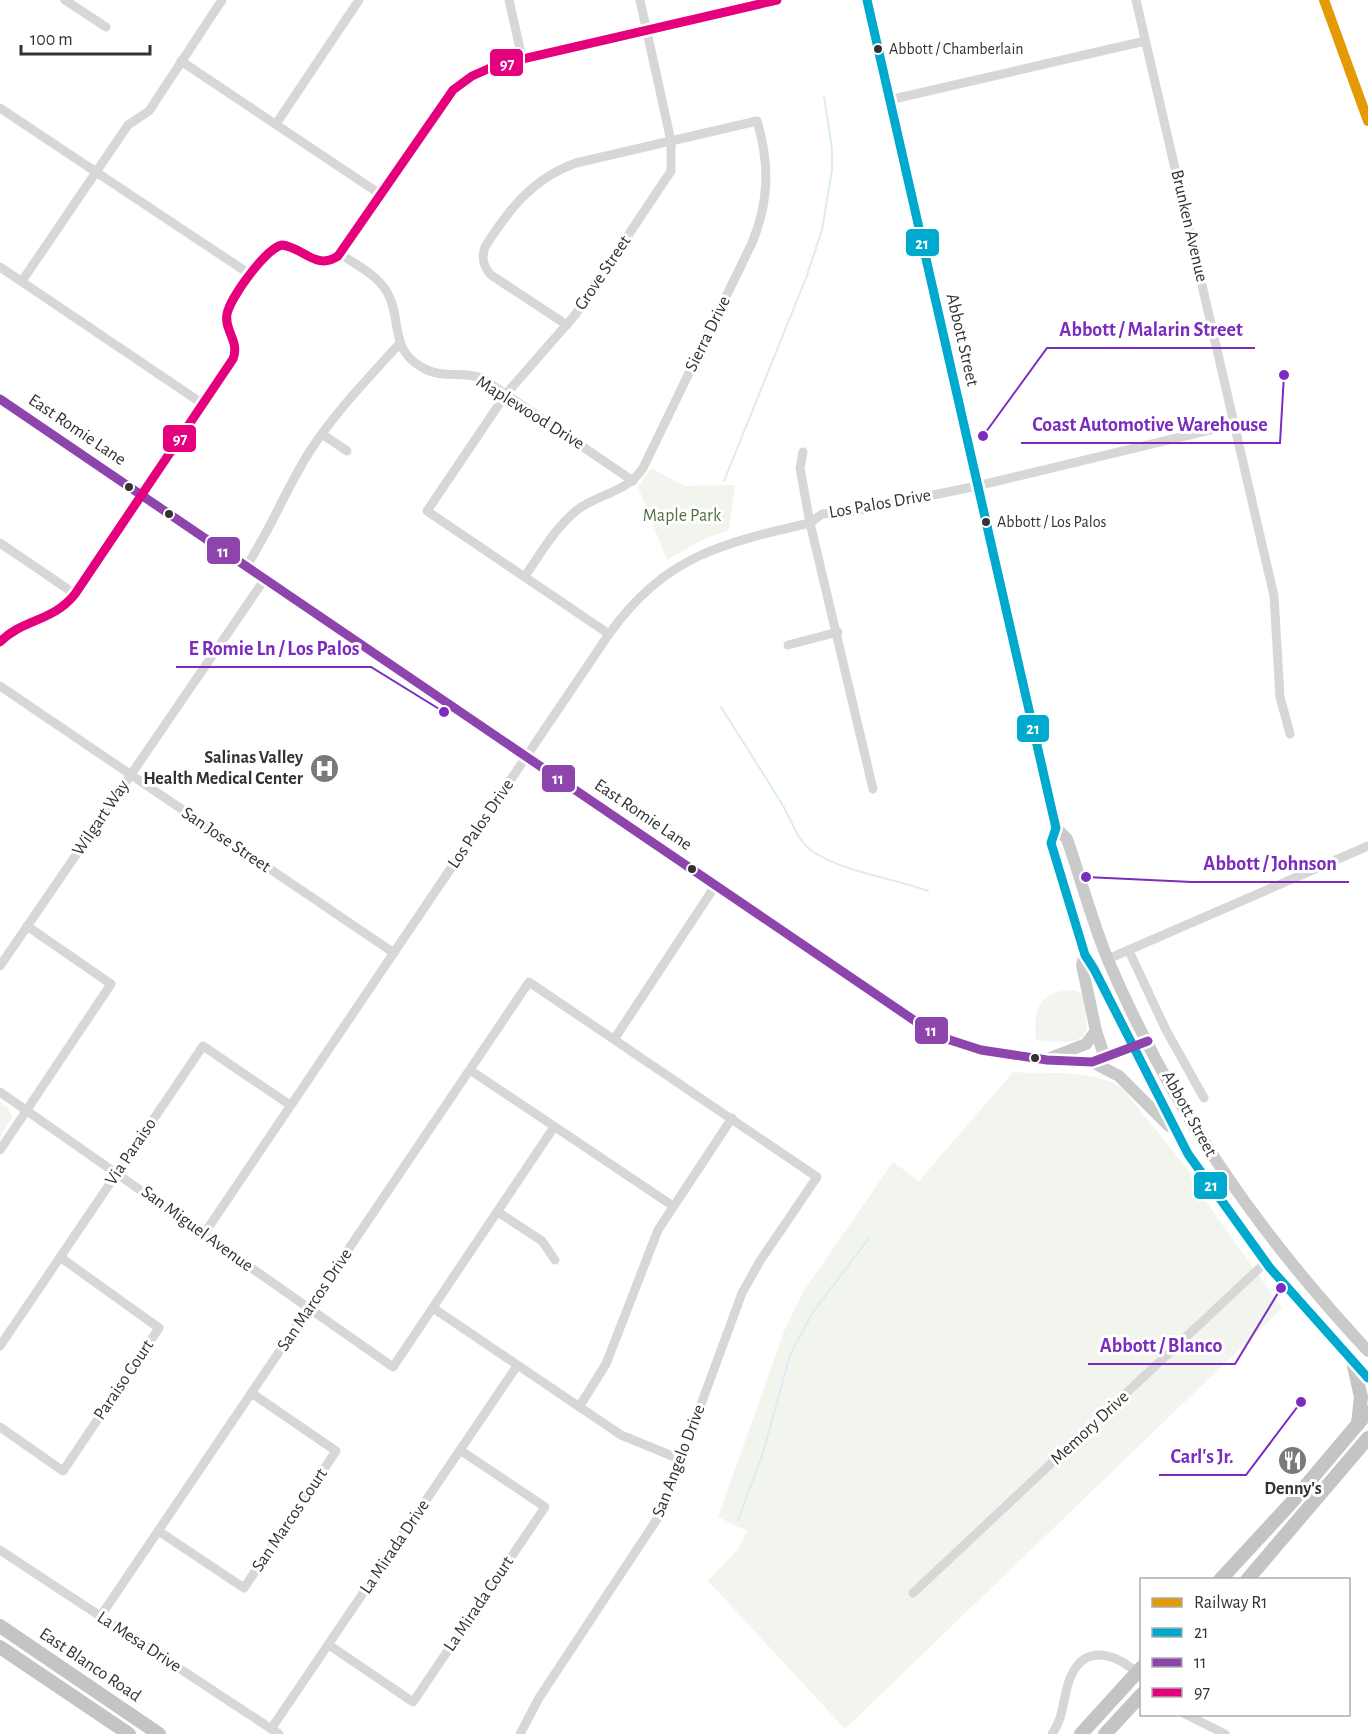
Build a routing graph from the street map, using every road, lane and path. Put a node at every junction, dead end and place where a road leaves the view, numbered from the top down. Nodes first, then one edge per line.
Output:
1 (65, 0) edge
2 (222, 0) edge
3 (359, 0) edge
4 (509, 0) edge
5 (640, 0) edge
6 (777, 0) edge
7 (867, 0) edge
8 (1136, 0) edge
9 (106, 27) dead end
10 (646, 30) junction
11 (1145, 41) junction
12 (522, 58) junction
13 (181, 61) junction
14 (889, 100) junction
15 (0, 108) edge
16 (276, 124) junction
17 (671, 141) junction
18 (96, 172) junction
19 (380, 194) junction
20 (340, 254) junction
21 (0, 267) edge
22 (251, 275) junction
23 (22, 282) junction
24 (567, 325) junction
25 (399, 344) junction
26 (506, 394) junction
27 (0, 399) edge
28 (203, 404) junction
29 (1235, 424) junction
30 (321, 434) junction
31 (347, 451) dead end
32 (802, 452) dead end
33 (633, 481) junction
34 (977, 486) junction
35 (141, 495) junction
36 (810, 523) junction
37 (0, 543) edge
38 (245, 568) junction
39 (525, 576) junction
40 (264, 580) junction
41 (75, 594) junction
42 (838, 632) junction
43 (609, 634) junction
44 (0, 642) edge
45 (788, 645) dead end
46 (0, 686) edge
47 (1290, 734) dead end
48 (526, 757) junction
49 (130, 774) junction
50 (873, 789) dead end
51 (1056, 828) junction
52 (1368, 846) edge
53 (715, 886) junction
54 (27, 926) junction
55 (1129, 951) junction
56 (394, 953) junction
57 (1085, 955) junction
58 (1108, 959) junction
59 (0, 966) edge
60 (1096, 1030) junction
61 (615, 1038) junction
62 (1148, 1041) junction
63 (1133, 1047) junction
64 (1105, 1058) junction
65 (1047, 1060) junction
66 (1092, 1062) junction
67 (470, 1070) junction
68 (0, 1092) edge
69 (1204, 1098) dead end
70 (290, 1105) junction
71 (27, 1110) junction
72 (732, 1118) junction
73 (554, 1127) junction
74 (1177, 1135) junction
75 (0, 1150) edge
76 (117, 1173) junction
77 (673, 1206) junction
78 (498, 1212) junction
79 (204, 1234) junction
80 (60, 1257) junction
81 (555, 1260) dead end
82 (1266, 1262) junction
83 (433, 1308) junction
84 (308, 1310) junction
85 (0, 1346) edge
86 (1368, 1351) edge
87 (517, 1366) junction
88 (1354, 1366) junction
89 (1368, 1378) edge
90 (253, 1394) junction
91 (579, 1407) junction
92 (1368, 1413) edge
93 (1358, 1424) junction
94 (0, 1427) edge
95 (1368, 1438) edge
96 (460, 1450) junction
97 (682, 1460) junction
98 (160, 1532) junction
99 (2, 1555) edge
100 (1222, 1578) edge
101 (1249, 1578) edge
102 (913, 1593) dead end
103 (100, 1617) junction
104 (0, 1626) edge
105 (329, 1644) junction
106 (0, 1647) edge
107 (1140, 1672) edge
108 (1140, 1696) edge
109 (1189, 1716) edge
110 (275, 1731) edge
111 (129, 1734) edge
112 (159, 1734) edge
113 (520, 1734) edge
114 (1052, 1734) edge
115 (1081, 1734) edge
116 (1105, 1734) edge
117 (1225, 1734) edge

1 - 9 street
2 - 13 street
3 - 16 street
4 - 12 street
5 - 10 street, Grove Street
6 - 10 street
7 - 14 main road, Abbott Street
8 - 11 street, Brunken Avenue
10 - 12 street
10 - 17 street, Grove Street
11 - 14 street
11 - 29 street, Brunken Avenue
12 - 19 street
13 - 16 street
13 - 18 street
14 - 34 main road, Abbott Street
15 - 18 street
16 - 19 street
17 - 24 street, Grove Street
17 - 24 street
17 - 33 street, Sierra Drive
18 - 22 street
18 - 23 street
19 - 20 street
20 - 22 street
20 - 25 street
21 - 23 street
22 - 28 street
23 - 28 street
24 - 26 street, Grove Street
25 - 26 street, Maplewood Drive
25 - 30 street
26 - 33 street, Maplewood Drive
26 - 39 street, Grove Street
27 - 35 main road, East Romie Lane
28 - 35 street
29 - 34 street, Los Palos Drive
29 - 47 street, Brunken Avenue
30 - 31 street
30 - 38 street
32 - 36 street
33 - 39 street
34 - 36 street, Los Palos Drive
34 - 51 main road, Abbott Street
35 - 38 main road, East Romie Lane
35 - 41 street
36 - 42 street
36 - 43 street, Los Palos Drive
37 - 41 street
38 - 40 main road, East Romie Lane
39 - 43 street
40 - 48 main road, East Romie Lane
40 - 49 street, Wilgart Way
41 - 44 street
42 - 45 street
42 - 50 street
43 - 48 street, Los Palos Drive
46 - 49 street, San Jose Street
48 - 53 main road, East Romie Lane
48 - 56 street, Los Palos Drive
49 - 54 street, Wilgart Way
49 - 56 street, San Jose Street
51 - 57 main road, Abbott Street
51 - 58 main road, Abbott Street
52 - 55 street
53 - 61 street
53 - 65 main road, East Romie Lane
54 - 59 street, Wilgart Way
54 - 71 street
55 - 58 street
55 - 69 street
56 - 70 street, Los Palos Drive
57 - 60 main road
57 - 63 main road, Abbott Street
58 - 62 main road, Abbott Street
60 - 64 main road
60 - 65 main road
61 - 67 street, San Marcos Drive
61 - 72 street
62 - 63 main road, East Romie Lane
62 - 86 main road, Abbott Street
63 - 64 main road, East Romie Lane
63 - 74 main road, Abbott Street
64 - 66 main road, East Romie Lane
65 - 66 main road, East Romie Lane
66 - 74 main road
67 - 73 street
67 - 84 street, San Marcos Drive
68 - 71 street, San Miguel Avenue
70 - 76 street, Via Paraiso
70 - 79 street, Los Palos Drive
71 - 75 street
71 - 76 street, San Miguel Avenue
72 - 77 street
72 - 97 street, San Angelo Drive
73 - 77 street
73 - 78 street
74 - 82 main road, Abbott Street
76 - 79 street, San Miguel Avenue
76 - 80 street, Via Paraiso
77 - 91 street
78 - 81 street
78 - 83 street
79 - 84 street, San Miguel Avenue
80 - 85 street, Via Paraiso
80 - 94 street, Paraiso Court
82 - 88 main road, Abbott Street
82 - 102 street, Memory Drive
83 - 84 street, San Miguel Avenue
83 - 87 street
84 - 90 street, San Marcos Drive
87 - 91 street
87 - 96 street, La Mirada Drive
88 - 89 main road, Abbott Street
88 - 93 highway
90 - 98 street, San Marcos Drive
90 - 98 street, San Marcos Court
91 - 97 street
92 - 93 highway
93 - 100 highway
95 - 101 highway
96 - 105 street, La Mirada Drive
96 - 105 street, La Mirada Court
97 - 113 street, San Angelo Drive
98 - 103 street, San Marcos Drive
99 - 103 street, La Mesa Drive
103 - 110 street, La Mesa Drive
104 - 112 highway, East Blanco Road
105 - 110 street, La Mirada Drive
106 - 111 highway, East Blanco Road
107 - 114 street
107 - 115 highway
108 - 116 highway
109 - 117 street

